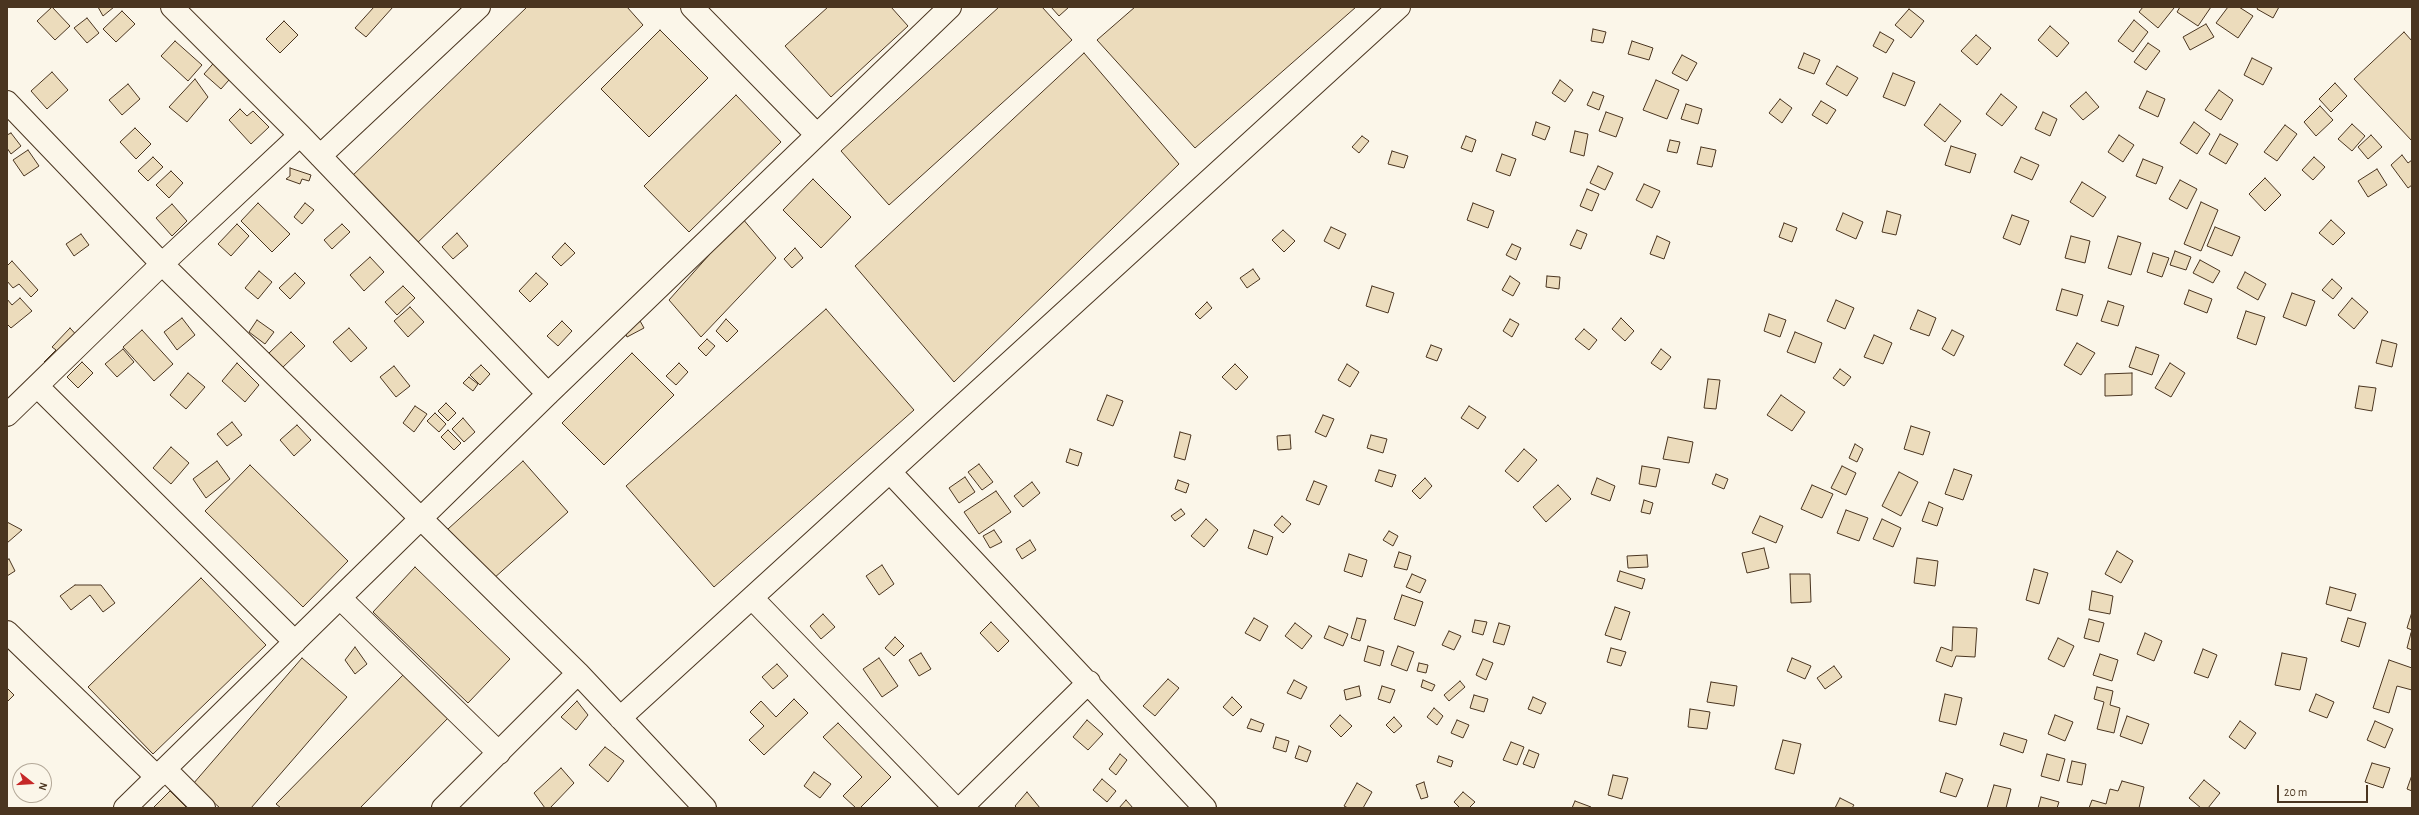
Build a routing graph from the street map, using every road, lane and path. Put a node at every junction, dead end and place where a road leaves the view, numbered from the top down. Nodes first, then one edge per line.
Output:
1 (172, 7) edge
2 (479, 7) edge
3 (692, 7) edge
4 (1399, 7) edge
5 (943, 9) edge
6 (7, 102) edge
7 (300, 135) junction
8 (817, 135) junction
9 (320, 156) junction
10 (162, 264) junction
11 (37, 386) junction
12 (548, 394) junction
13 (7, 415) edge
14 (890, 472) junction
15 (422, 518) junction
16 (340, 598) junction
17 (752, 598) junction
18 (7, 632) edge
19 (295, 642) junction
20 (578, 673) junction
21 (1089, 682) junction
22 (620, 718) junction
23 (499, 753) junction
24 (161, 773) junction
25 (125, 808) edge
26 (204, 808) edge
27 (443, 808) edge
28 (705, 808) edge
29 (955, 808) edge
30 (961, 808) edge
31 (1205, 808) edge

1 - 7 street
2 - 9 street
3 - 8 street
4 - 14 street
5 - 8 street
6 - 10 street
7 - 9 street
7 - 10 street
8 - 12 street
9 - 12 street
10 - 11 street
10 - 15 street
11 - 13 street
11 - 19 street
12 - 15 street
14 - 17 street
14 - 21 street
15 - 16 street
15 - 20 street
16 - 19 street
16 - 23 street
17 - 22 street
17 - 29 street
18 - 24 street
19 - 24 street
20 - 22 street
20 - 23 street
21 - 30 street
21 - 31 street
22 - 28 street
23 - 27 street
24 - 25 street
24 - 26 street

